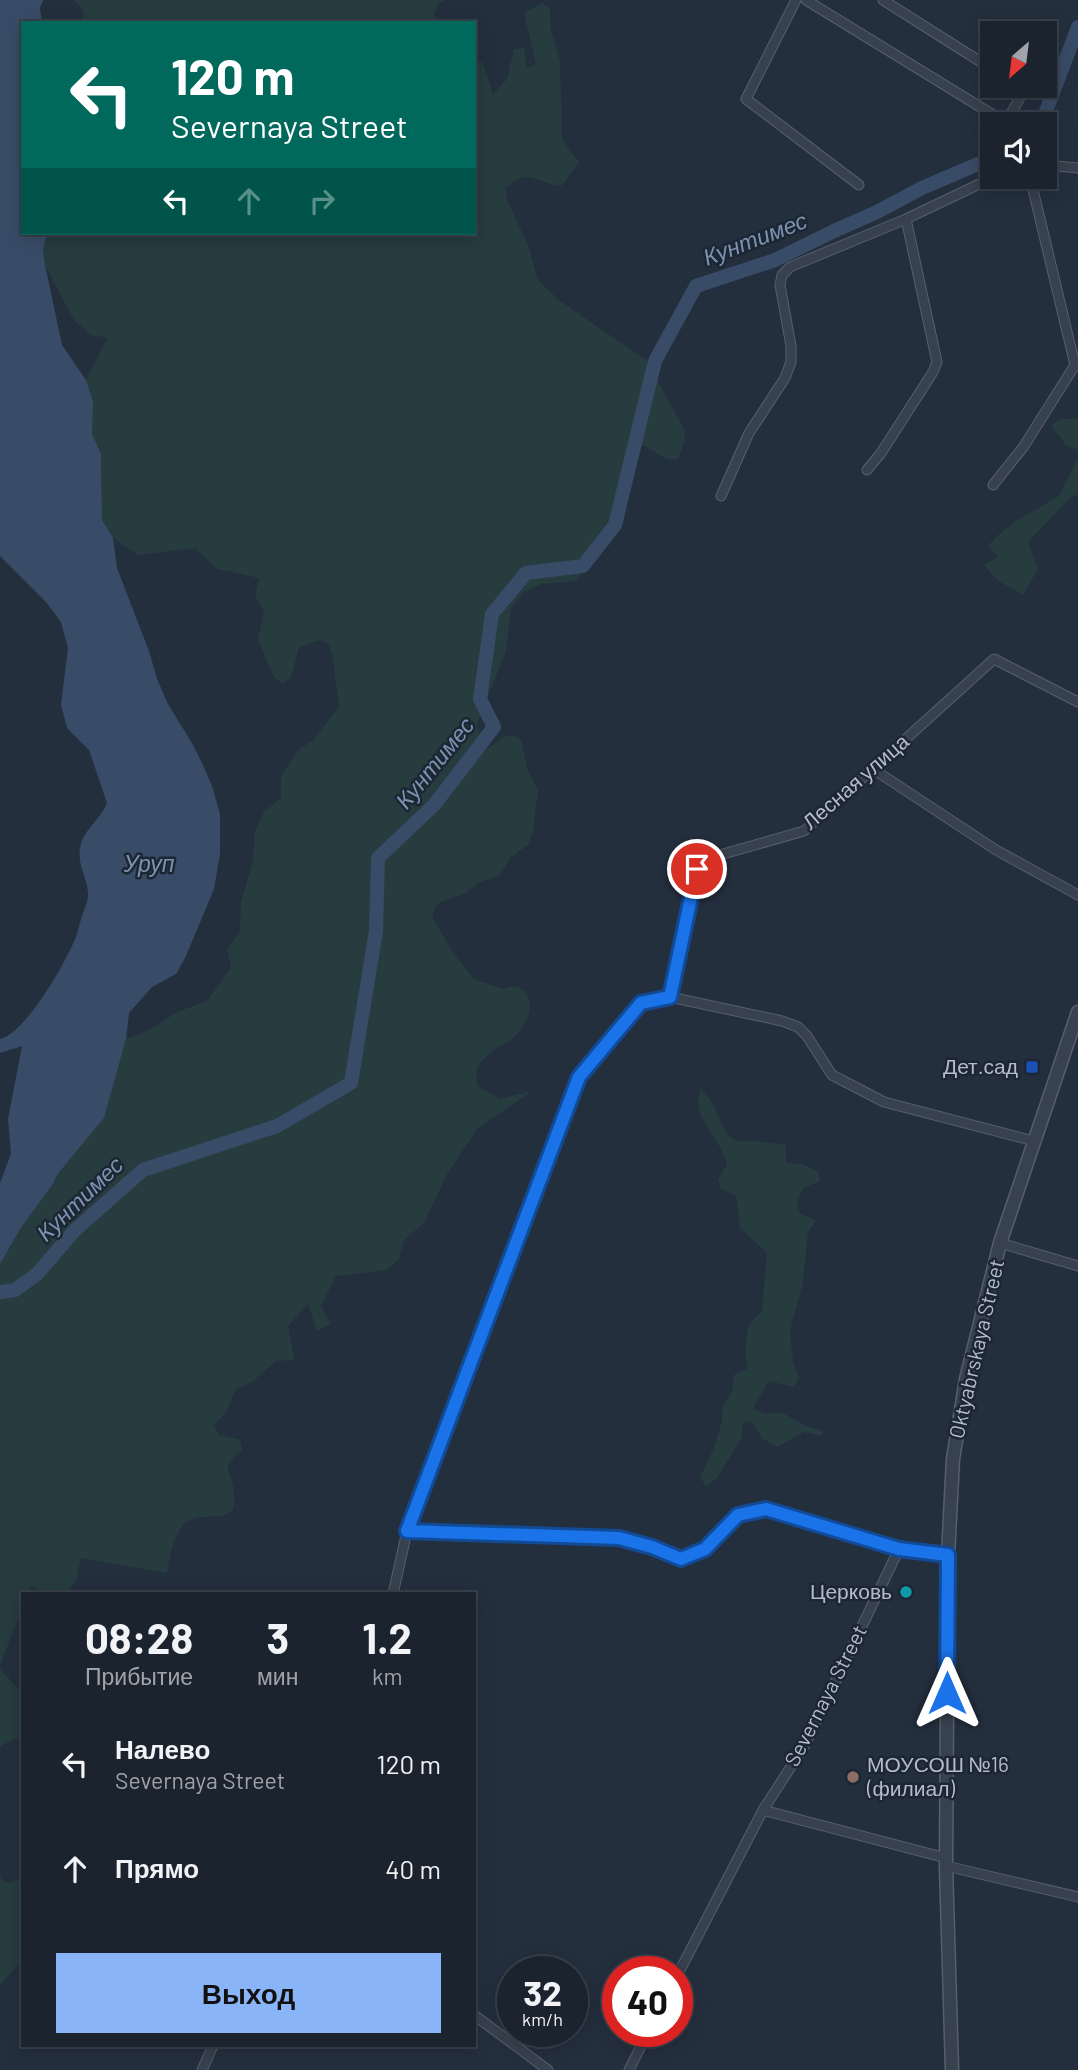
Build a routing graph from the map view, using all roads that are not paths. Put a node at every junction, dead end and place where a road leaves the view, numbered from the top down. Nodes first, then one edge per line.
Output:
1 (796, 0) edge
2 (806, 0) edge
3 (883, 0) edge
4 (980, 61) edge
5 (989, 112) edge
6 (1057, 166) edge
7 (1078, 168) edge
8 (980, 183) edge
9 (859, 185) dead end
10 (1034, 189) edge
11 (906, 219) junction
12 (867, 470) dead end
13 (993, 485) dead end
14 (721, 496) dead end
15 (1078, 702) edge
16 (873, 769) junction
17 (1078, 895) edge
18 (670, 997) junction
19 (1078, 1012) edge
20 (1034, 1141) junction
21 (1000, 1243) junction
22 (1078, 1266) edge
23 (407, 1531) junction
24 (899, 1549) junction
25 (948, 1555) junction
26 (393, 1592) edge
27 (763, 1810) junction
28 (946, 1862) junction
29 (1078, 1897) edge
30 (687, 1956) edge
31 (476, 2016) edge
32 (213, 2047) edge
33 (640, 2047) edge
34 (202, 2070) edge
35 (548, 2070) edge
36 (629, 2070) edge
37 (952, 2070) edge

1 - 9 street
2 - 5 street
3 - 4 street
6 - 7 street
8 - 11 street
10 - 13 street
11 - 12 street
11 - 14 street
15 - 16 street, Лесная улица
16 - 17 street
16 - 18 street, Лесная улица
18 - 20 street
18 - 23 street
19 - 20 street, Oktyabrskaya Street
20 - 21 street, Oktyabrskaya Street
21 - 22 street
21 - 25 street, Oktyabrskaya Street
23 - 24 street
23 - 26 street
24 - 25 street
24 - 27 street, Severnaya Street
25 - 28 street, Oktyabrskaya Street
27 - 28 street
27 - 30 street, Severnaya Street
28 - 29 street
28 - 37 street, Oktyabrskaya Street
31 - 35 street
32 - 34 street
33 - 36 street

